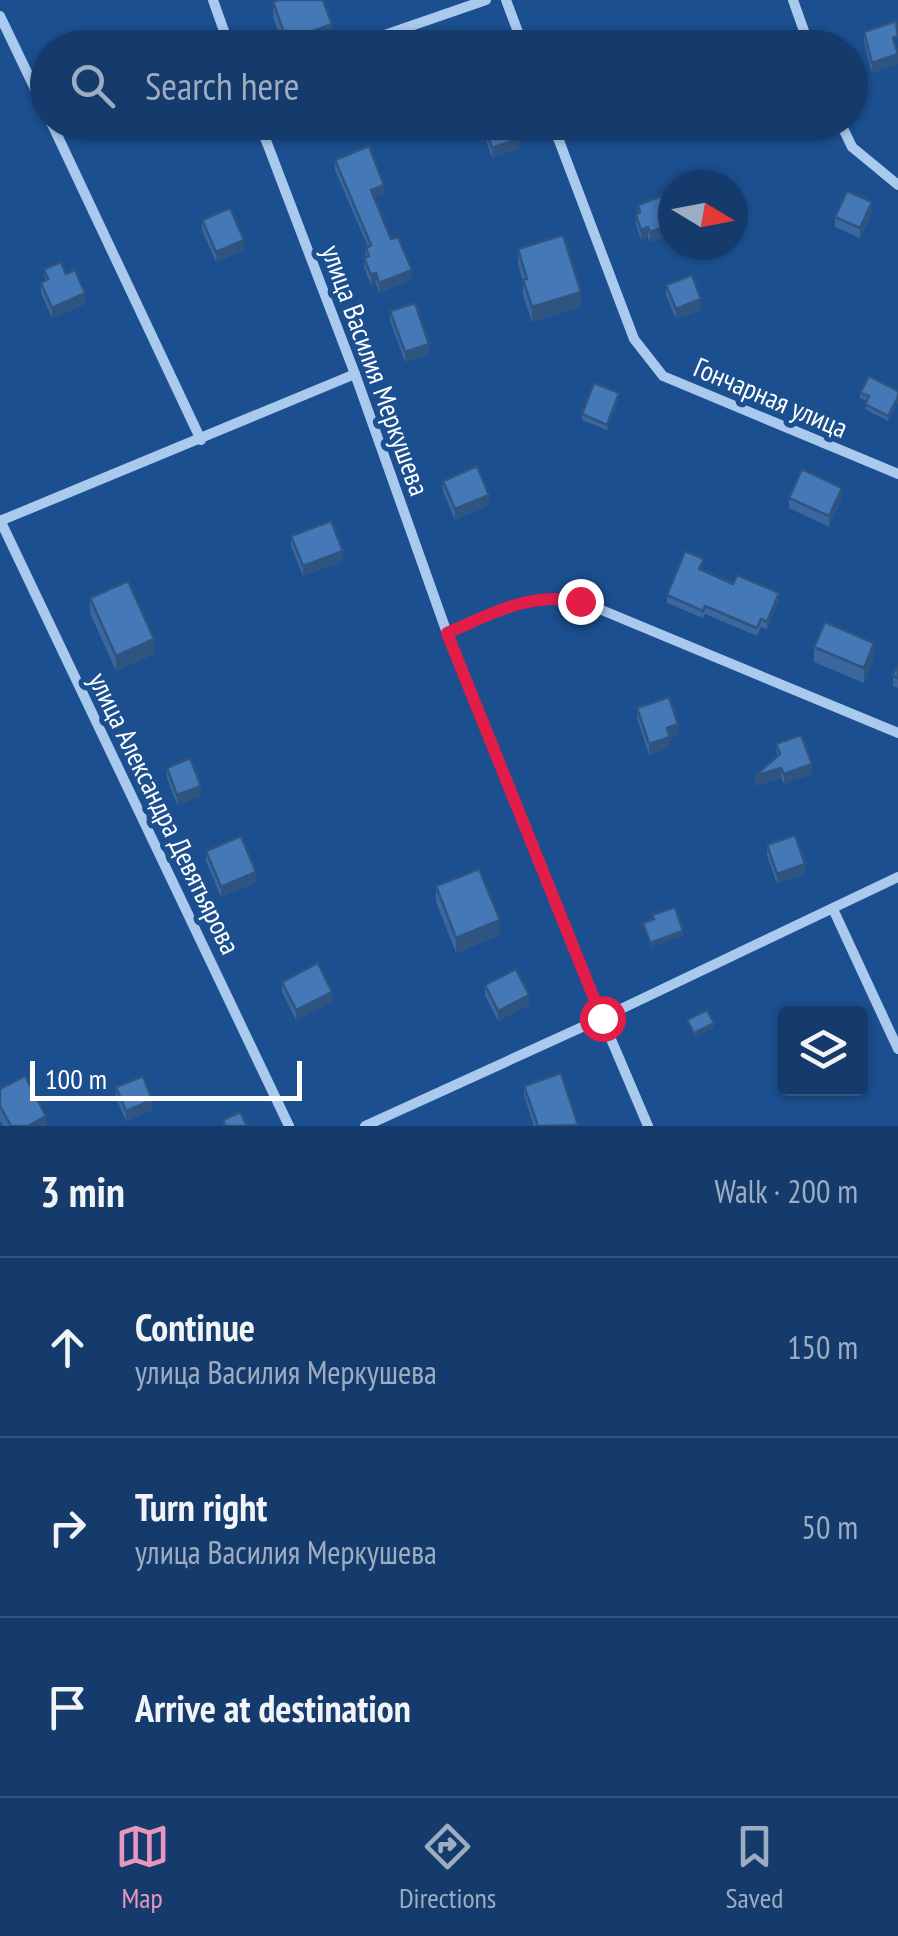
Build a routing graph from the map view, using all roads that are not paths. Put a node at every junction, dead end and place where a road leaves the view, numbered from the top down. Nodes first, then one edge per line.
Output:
1 (212, 0) edge
2 (486, 0) edge
3 (506, 0) edge
4 (793, 0) edge
5 (0, 16) edge
6 (223, 30) edge
7 (399, 30) edge
8 (517, 30) edge
9 (804, 30) edge
10 (30, 79) edge
11 (59, 140) edge
12 (266, 140) edge
13 (559, 140) edge
14 (849, 140) edge
15 (898, 185) edge
16 (355, 374) junction
17 (201, 440) junction
18 (898, 474) edge
19 (0, 520) edge
20 (447, 633) junction
21 (898, 733) edge
22 (898, 877) edge
23 (833, 909) junction
24 (602, 1018) junction
25 (898, 1049) edge
26 (289, 1126) edge
27 (365, 1126) edge
28 (648, 1126) edge

1 - 6 street
2 - 7 street
3 - 8 street
4 - 9 street
5 - 10 street
11 - 17 street
12 - 16 street, улица Василия Меркушева
13 - 18 street, Гончарная улица
14 - 15 street
16 - 17 street
16 - 20 street, улица Василия Меркушева
17 - 19 street
19 - 26 street, улица Александра Девятьярова
20 - 21 street
20 - 24 street, улица Василия Меркушева
22 - 23 street
23 - 24 street
23 - 25 street
24 - 27 street
24 - 28 street, улица Василия Меркушева

